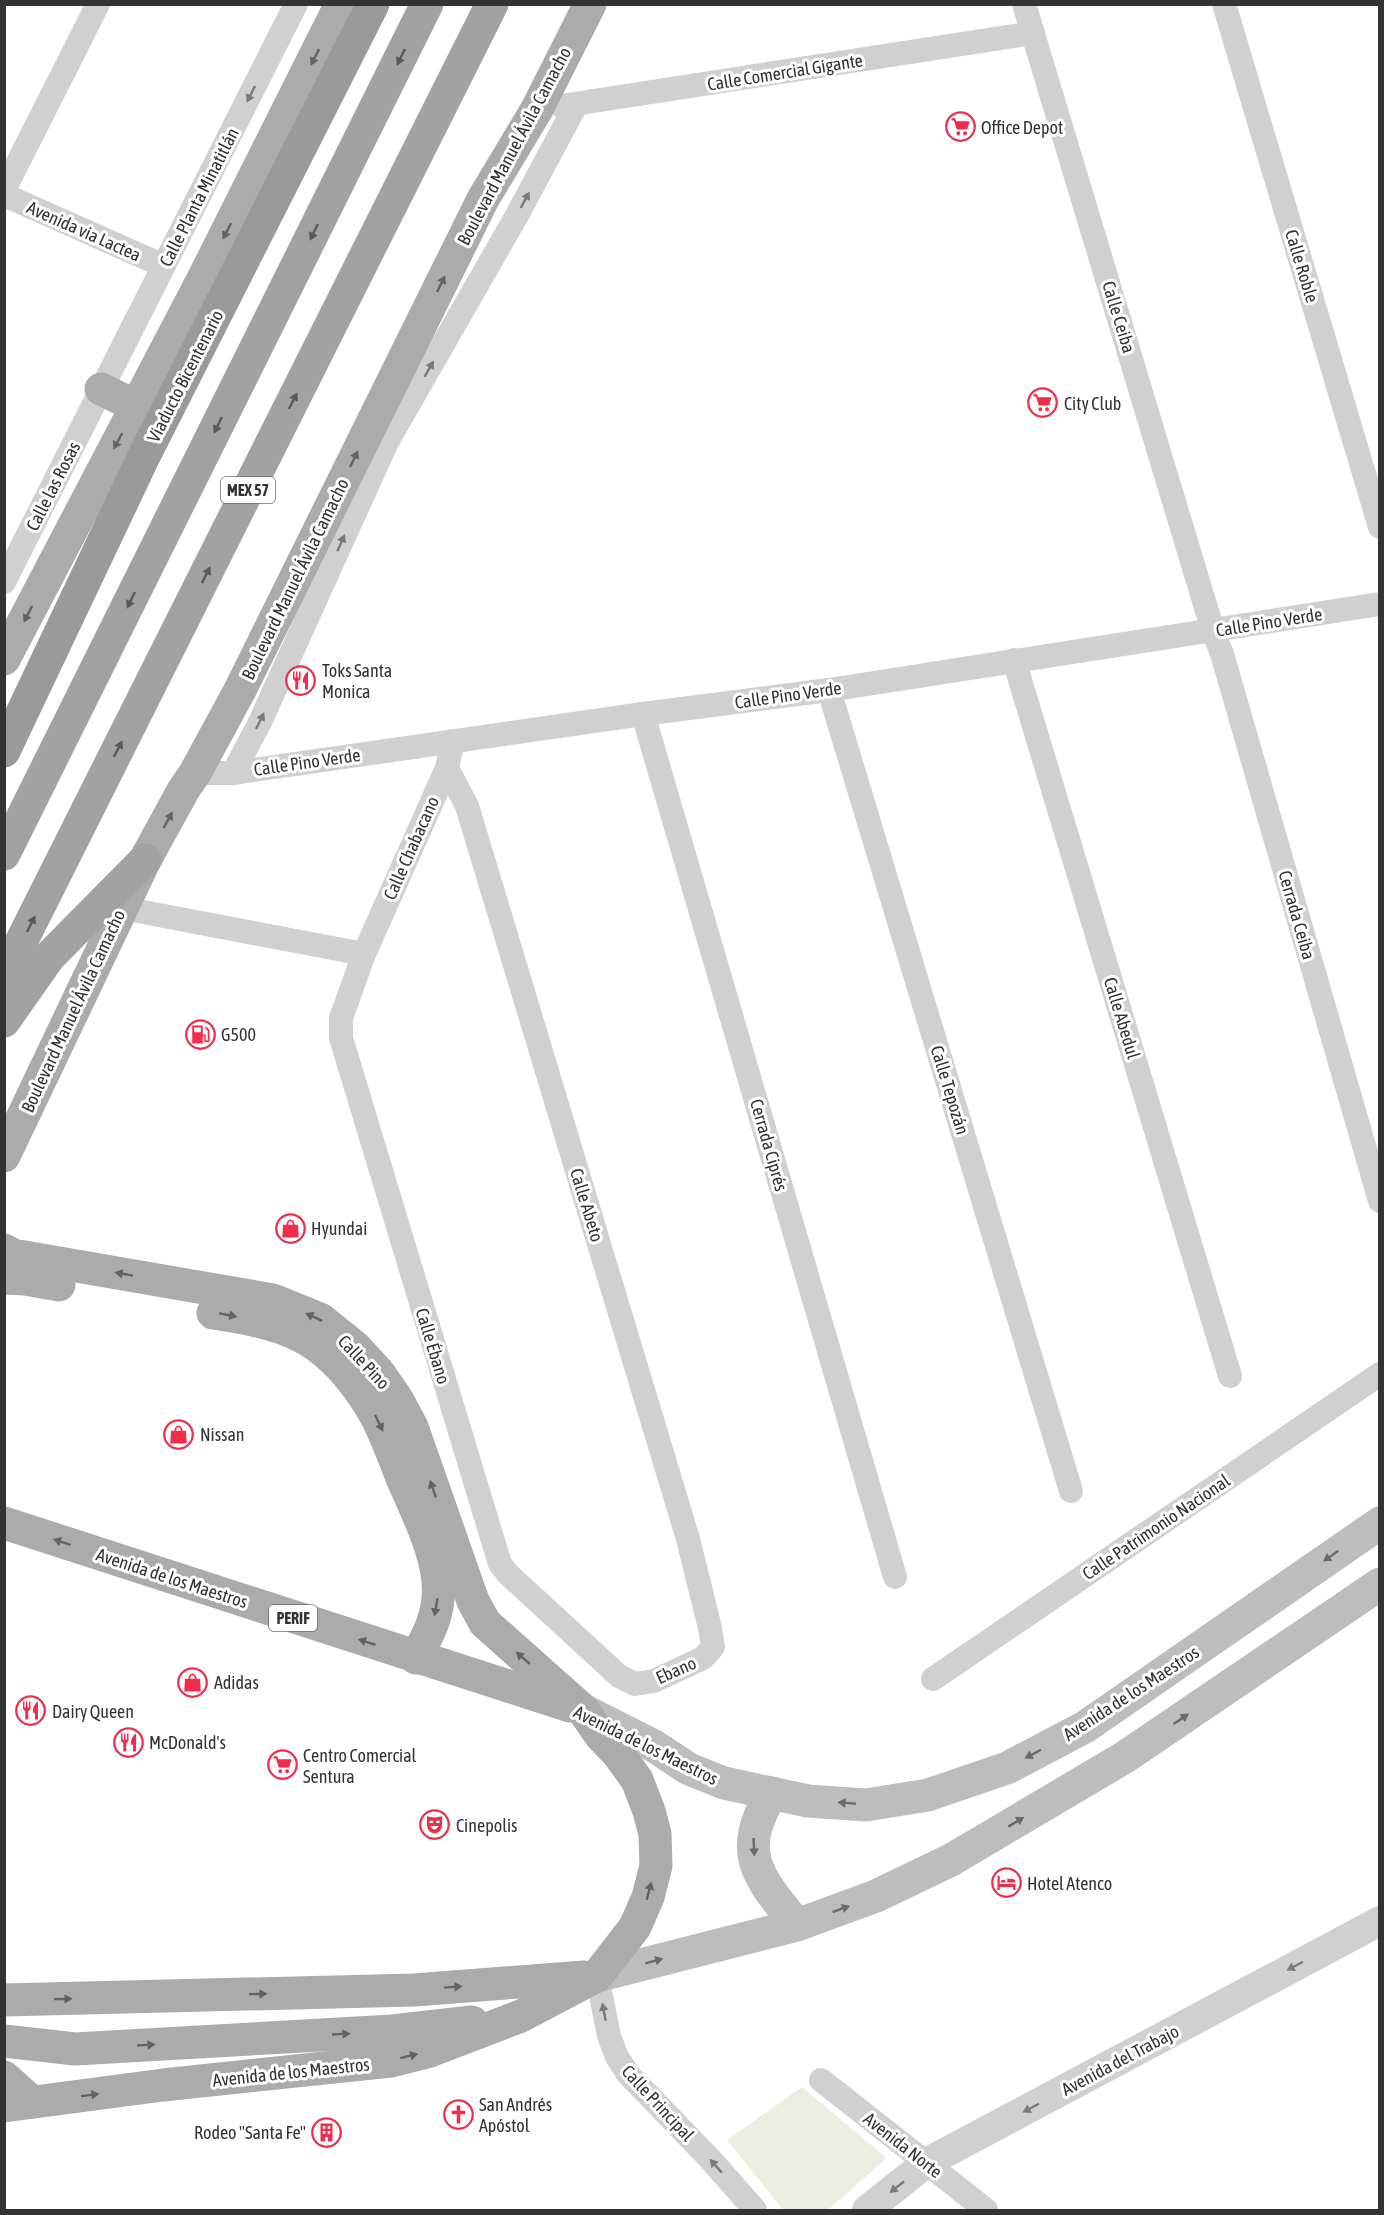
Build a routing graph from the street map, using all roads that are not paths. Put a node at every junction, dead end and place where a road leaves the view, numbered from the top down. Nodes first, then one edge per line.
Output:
1 (98, 4) edge
2 (296, 4) edge
3 (341, 4) edge
4 (373, 4) edge
5 (427, 4) edge
6 (492, 4) edge
7 (590, 4) edge
8 (1024, 4) edge
9 (1224, 4) edge
10 (1033, 33) junction
11 (576, 105) junction
12 (537, 109) junction
13 (4, 190) edge
14 (4, 195) edge
15 (164, 266) junction
16 (101, 389) junction
17 (136, 406) junction
18 (1380, 527) edge
19 (7, 570) edge
20 (1380, 604) edge
21 (1213, 630) junction
22 (4, 659) edge
23 (1014, 660) junction
24 (829, 690) junction
25 (643, 714) junction
26 (453, 741) junction
27 (4, 751) edge
28 (447, 768) junction
29 (195, 773) junction
30 (234, 773) junction
31 (4, 854) edge
32 (145, 860) junction
33 (122, 908) junction
34 (364, 954) junction
35 (4, 976) edge
36 (4, 1021) edge
37 (4, 1156) edge
38 (1380, 1201) edge
39 (4, 1250) edge
40 (4, 1278) edge
41 (1380, 1374) edge
42 (1230, 1376) dead end
43 (1071, 1491) dead end
44 (4, 1523) edge
45 (1380, 1523) edge
46 (895, 1577) dead end
47 (1380, 1584) edge
48 (713, 1647) joint
49 (416, 1658) junction
50 (933, 1679) dead end
51 (635, 1684) joint
52 (583, 1710) junction
53 (772, 1793) junction
54 (1380, 1921) edge
55 (797, 1925) junction
56 (597, 1976) junction
57 (4, 2000) edge
58 (521, 2016) junction
59 (4, 2041) edge
60 (4, 2077) edge
61 (821, 2080) dead end
62 (18, 2104) edge
63 (926, 2163) junction
64 (755, 2211) edge
65 (867, 2211) edge
66 (986, 2211) edge

1 - 13 street
2 -> 15 street, Calle Planta Minatitlán
3 -> 17 main road
4 - 27 highway, Viaducto Bicentenario
5 -> 31 highway, MEX 57
35 -> 6 highway, MEX 57
7 - 12 main road, Boulevard Manuel Ávila Camacho
8 - 10 street, Calle Ceiba
9 - 18 street, Calle Roble
10 - 11 street, Calle Comercial Gigante
10 - 21 street, Calle Ceiba
11 - 12 street, Calle Comercial Gigante
30 -> 11 street, Boulevard Manuel Ávila Camacho
29 -> 12 main road, Boulevard Manuel Ávila Camacho
14 - 15 street, Avenida via Lactea
15 - 16 street, Calle Planta Minatitlán
16 - 17 main road
16 - 19 street, Calle las Rosas
17 -> 22 main road
20 - 21 street, Calle Pino Verde
21 - 23 street, Calle Pino Verde
21 - 38 street, Cerrada Ceiba
23 - 24 street, Calle Pino Verde
23 - 42 street, Calle Abedul
24 - 25 street, Calle Pino Verde
24 - 43 street, Calle Tepozán
25 - 26 street, Calle Pino Verde
25 - 46 street, Cerrada Ciprés
26 - 28 street, Calle Chabacano
26 - 30 street, Calle Pino Verde
28 - 34 street, Calle Chabacano
28 - 48 street, Calle Abeto
29 - 30 street, Calle Pino Verde
32 -> 29 main road, Boulevard Manuel Ávila Camacho
32 - 33 main road, Boulevard Manuel Ávila Camacho
32 - 36 highway
33 - 34 street
33 - 37 main road, Boulevard Manuel Ávila Camacho
34 - 51 street, Calle Ébano
52 -> 39 main road, Calle Pino
40 -> 49 main road, Calle Pino
41 - 50 street, Calle Patrimonio Nacional
49 -> 44 main road, Avenida de los Maestros / PERIF
45 -> 53 main road, Avenida de los Maestros
55 -> 47 main road, Avenida de los Maestros
48 - 51 street, Ebano
49 - 52 main road, Avenida de los Maestros / PERIF
52 - 53 main road, Avenida de los Maestros
56 -> 52 main road, Calle Pino
53 -> 55 main road
54 -> 63 street, Avenida del Trabajo
56 -> 55 main road, Avenida de los Maestros
57 -> 56 main road, Avenida de los Maestros
56 - 58 main road, Avenida de los Maestros
64 -> 56 street, Calle Principal
59 -> 58 main road
62 -> 58 main road, Avenida de los Maestros
60 - 62 main road
61 - 63 street, Avenida Norte
63 -> 65 street, Avenida del Trabajo
63 - 66 street, Avenida Norte

